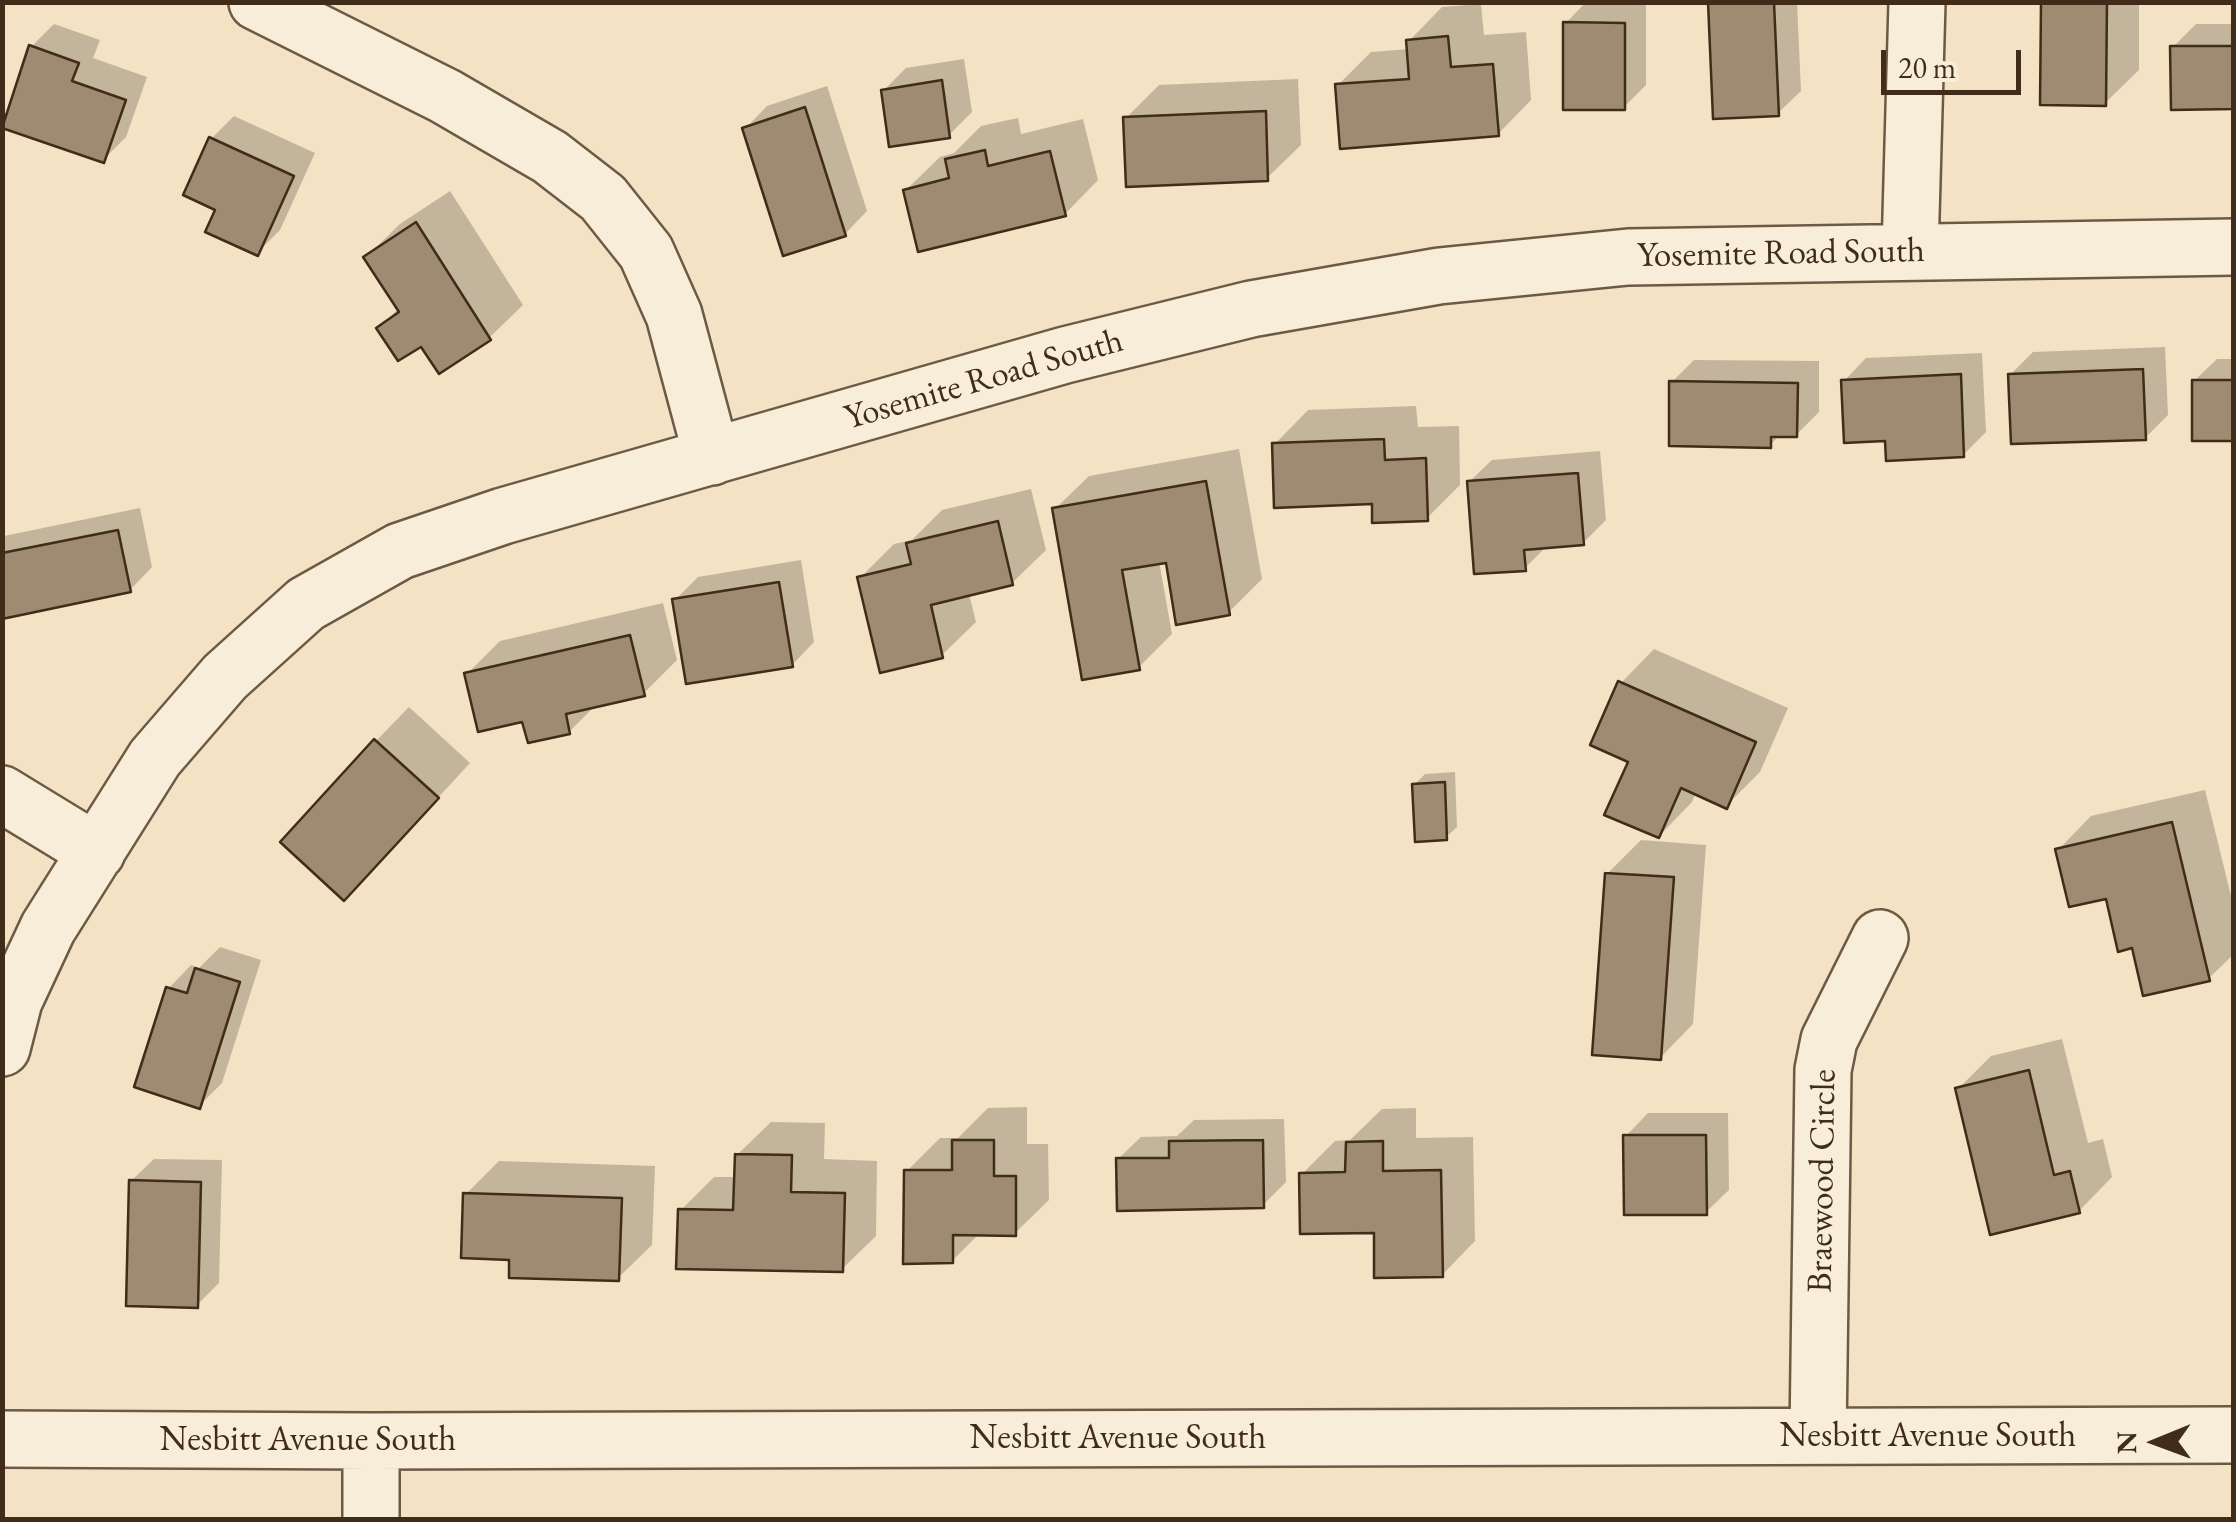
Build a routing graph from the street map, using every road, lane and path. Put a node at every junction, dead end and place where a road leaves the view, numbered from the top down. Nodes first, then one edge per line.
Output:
1 (257, 2) edge
2 (1917, 2) edge
3 (2234, 247) edge
4 (1910, 252) junction
5 (712, 458) junction
6 (2, 794) edge
7 (98, 852) junction
8 (1880, 938) dead end
9 (2, 1048) edge
10 (2234, 1435) edge
11 (1818, 1436) junction
12 (2, 1439) edge
13 (370, 1441) junction
14 (371, 1520) edge

1 - 5 street
2 - 4 street
3 - 4 street, Yosemite Road South
4 - 5 street, Yosemite Road South
5 - 7 street, Yosemite Road South
6 - 7 street
7 - 9 street, Yosemite Road South
8 - 11 street, Braewood Circle
10 - 11 street, Nesbitt Avenue South
11 - 13 street, Nesbitt Avenue South
12 - 13 street, Nesbitt Avenue South
13 - 14 street

